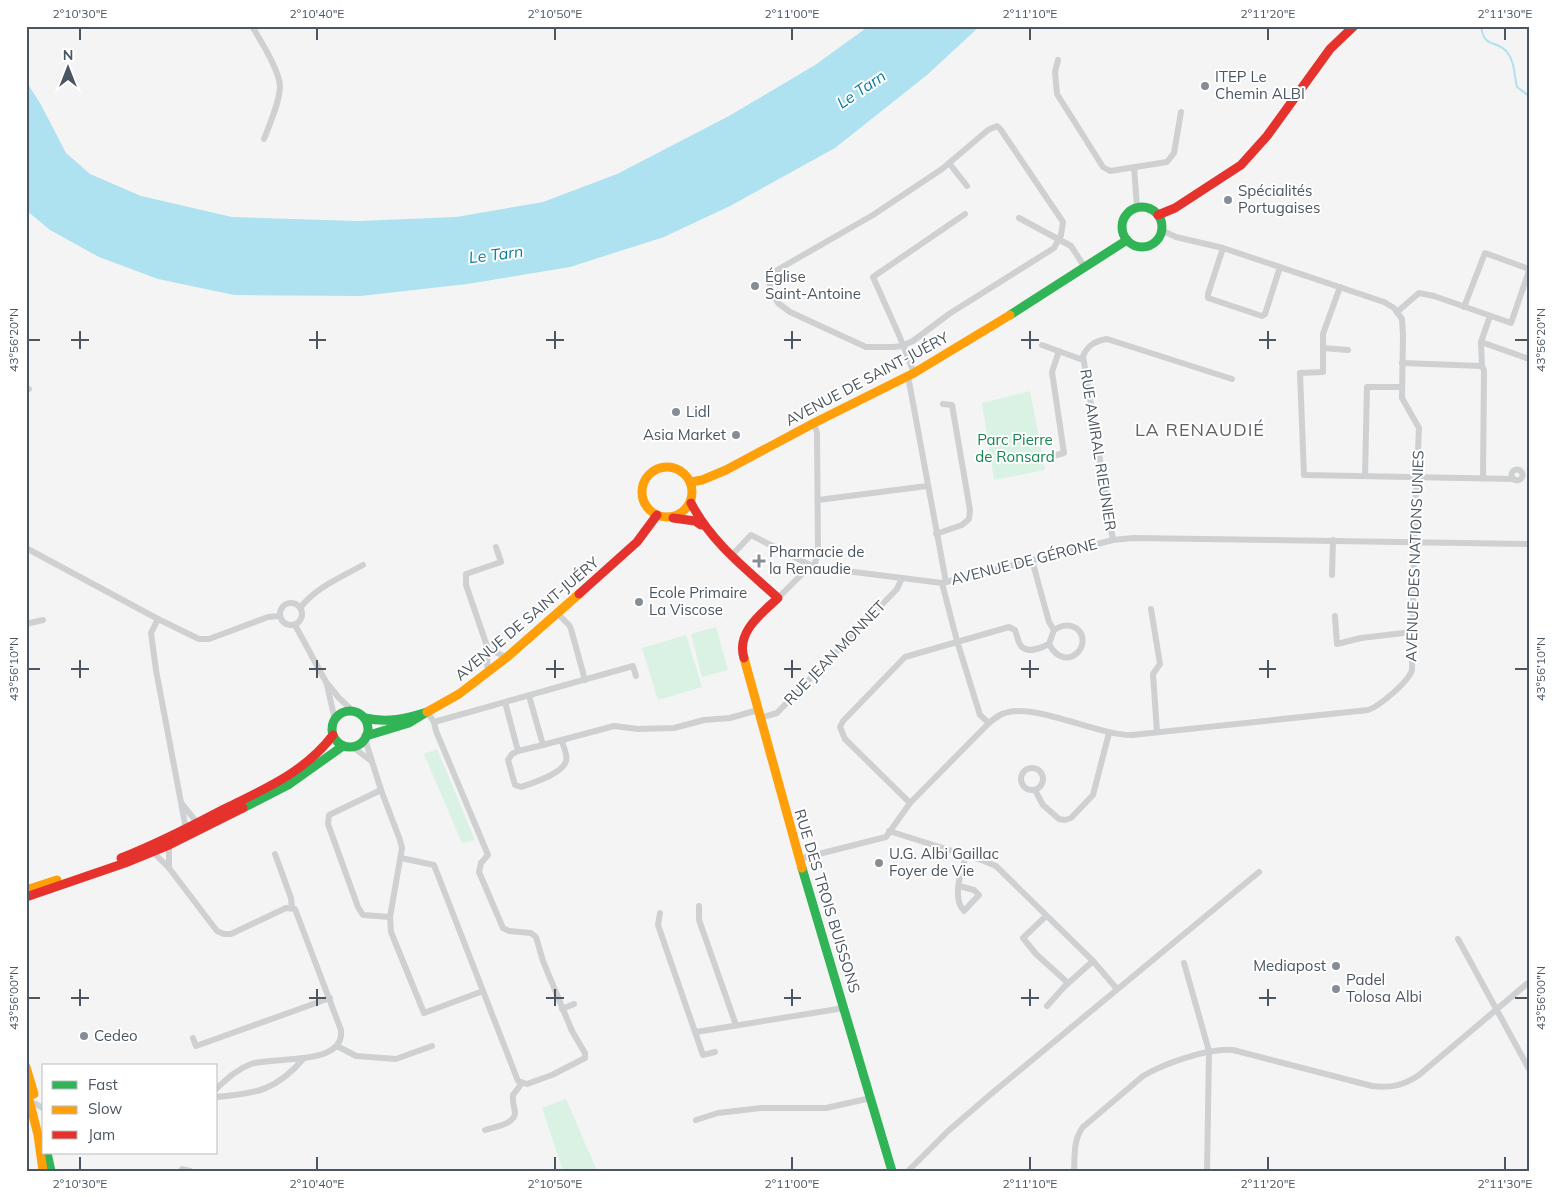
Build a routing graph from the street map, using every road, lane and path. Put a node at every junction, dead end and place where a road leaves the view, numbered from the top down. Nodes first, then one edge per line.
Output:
1 (252, 26) edge
2 (1354, 26) edge
3 (1058, 60) dead end
4 (1181, 112) dead end
5 (264, 139) dead end
6 (949, 163) junction
7 (1134, 167) junction
8 (967, 186) dead end
9 (1137, 207) junction
10 (965, 214) dead end
11 (1158, 215) junction
12 (1019, 218) dead end
13 (1161, 230) junction
14 (1058, 240) junction
15 (1127, 240) junction
16 (1223, 248) junction
17 (1084, 266) junction
18 (1280, 267) junction
19 (1529, 270) edge
20 (1340, 287) junction
21 (1464, 307) junction
22 (1397, 312) junction
23 (1490, 316) junction
24 (1481, 342) junction
25 (1042, 345) dead end
26 (902, 346) junction
27 (1323, 348) junction
28 (1348, 350) dead end
29 (1059, 351) junction
30 (1529, 359) edge
31 (1083, 360) junction
32 (1402, 363) junction
33 (1482, 366) junction
34 (911, 375) junction
35 (1232, 379) dead end
36 (1401, 387) junction
37 (944, 404) dead end
38 (814, 423) junction
39 (1049, 457) dead end
40 (1365, 476) junction
41 (1416, 476) junction
42 (1484, 478) junction
43 (1514, 479) dead end
44 (691, 482) junction
45 (927, 486) junction
46 (818, 500) junction
47 (691, 503) junction
48 (656, 516) junction
49 (671, 518) junction
50 (709, 532) junction
51 (936, 534) junction
52 (1114, 540) junction
53 (1332, 540) junction
54 (1414, 542) junction
55 (1529, 544) edge
56 (496, 547) dead end
57 (26, 548) edge
58 (732, 555) junction
59 (1032, 560) junction
60 (363, 565) dead end
61 (814, 567) junction
62 (1332, 575) dead end
63 (902, 578) junction
64 (944, 583) junction
65 (778, 598) junction
66 (300, 608) junction
67 (1151, 609) dead end
68 (557, 612) junction
69 (280, 616) junction
70 (1334, 616) dead end
71 (158, 619) junction
72 (43, 620) dead end
73 (26, 624) edge
74 (295, 625) junction
75 (1054, 630) junction
76 (1412, 632) junction
77 (957, 641) junction
78 (1049, 644) junction
79 (488, 649) junction
80 (506, 658) junction
81 (490, 671) junction
82 (636, 676) dead end
83 (585, 680) junction
84 (326, 682) junction
85 (529, 696) junction
86 (505, 702) junction
87 (353, 710) junction
88 (427, 712) junction
89 (759, 714) junction
90 (365, 718) junction
91 (335, 720) junction
92 (434, 722) junction
93 (989, 723) junction
94 (1157, 732) junction
95 (1109, 733) junction
96 (333, 735) junction
97 (366, 737) junction
98 (562, 741) junction
99 (543, 745) junction
100 (343, 746) junction
101 (353, 747) junction
102 (518, 752) junction
103 (371, 761) junction
104 (381, 790) junction
105 (1035, 790) dead end
106 (910, 803) junction
107 (182, 804) junction
108 (198, 824) junction
109 (186, 829) junction
110 (889, 831) junction
111 (169, 845) junction
112 (153, 852) junction
113 (275, 854) dead end
114 (966, 855) junction
115 (401, 858) junction
116 (799, 859) junction
117 (169, 868) junction
118 (1259, 872) dead end
119 (959, 886) dead end
120 (26, 890) edge
121 (26, 898) edge
122 (699, 906) dead end
123 (292, 908) junction
124 (660, 913) dead end
125 (1046, 916) junction
126 (390, 917) junction
127 (1458, 938) dead end
128 (1093, 961) junction
129 (1184, 963) dead end
130 (1529, 982) edge
131 (1068, 983) junction
132 (1117, 989) junction
133 (483, 991) junction
134 (330, 998) junction
135 (574, 1004) dead end
136 (1047, 1006) dead end
137 (844, 1008) junction
138 (562, 1009) junction
139 (1497, 1009) junction
140 (736, 1025) junction
141 (696, 1032) junction
142 (193, 1038) dead end
143 (337, 1046) junction
144 (432, 1046) dead end
145 (1209, 1051) junction
146 (715, 1052) dead end
147 (304, 1058) junction
148 (26, 1067) edge
149 (1529, 1069) edge
150 (522, 1083) junction
151 (218, 1087) edge
152 (26, 1088) edge
153 (218, 1097) edge
154 (871, 1098) junction
155 (40, 1106) edge
156 (696, 1120) dead end
157 (42, 1122) edge
158 (485, 1130) dead end
159 (47, 1154) edge
160 (182, 1169) dead end
161 (43, 1171) edge
162 (51, 1171) edge
163 (190, 1171) edge
164 (892, 1171) edge
165 (908, 1171) edge
166 (1074, 1171) edge
167 (1206, 1171) edge

1 - 5 street
2 - 11 main road
3 - 7 street
4 - 7 street
6 - 8 street
6 - 14 street
6 - 26 street
7 - 9 street
9 - 11 main road
9 - 15 main road
10 - 26 street
11 - 13 main road
12 - 14 street
13 - 15 main road
13 - 16 street
14 - 17 street
14 - 26 street
15 - 17 main road, AVENUE DE SAINT-JUÉRY
16 - 18 street
16 - 18 street
17 - 34 main road, AVENUE DE SAINT-JUÉRY
18 - 20 street
19 - 21 street
19 - 23 street
20 - 22 street
20 - 27 street
21 - 22 street
21 - 23 street
22 - 32 street, AVENUE DES NATIONS UNIES
23 - 24 street
24 - 30 street
24 - 33 street
25 - 29 street, RUE AMIRAL RIEUNIER
26 - 34 street
27 - 28 street
27 - 40 street
29 - 31 street, RUE AMIRAL RIEUNIER
29 - 39 street
31 - 35 street, RUE AMIRAL RIEUNIER
31 - 52 street, RUE AMIRAL RIEUNIER
32 - 33 street
32 - 36 street, AVENUE DES NATIONS UNIES
33 - 42 street
34 - 38 main road, AVENUE DE SAINT-JUÉRY
34 - 45 street
36 - 40 street
36 - 41 street, AVENUE DES NATIONS UNIES
37 - 51 street
38 - 44 main road, AVENUE DE SAINT-JUÉRY
38 - 46 street
40 - 41 street
41 - 42 street
41 - 54 street, AVENUE DES NATIONS UNIES
42 - 43 street
44 - 47 main road
44 - 48 main road
45 - 46 street
45 - 51 street
46 - 61 street
47 - 49 main road
47 - 50 main road
48 - 49 main road
48 - 68 main road, AVENUE DE SAINT-JUÉRY
49 - 50 main road
50 - 58 main road
51 - 64 street
52 - 53 street, AVENUE DE GÉRONE
52 - 59 street, AVENUE DE GÉRONE
53 - 54 street, AVENUE DE GÉRONE
53 - 62 street
54 - 55 street, AVENUE DE GÉRONE
54 - 76 street, AVENUE DES NATIONS UNIES
56 - 79 street
57 - 71 street
58 - 61 street, AVENUE DE GÉRONE
58 - 65 main road
59 - 64 street, AVENUE DE GÉRONE
59 - 75 street
60 - 66 street
61 - 63 street, AVENUE DE GÉRONE
61 - 65 street
63 - 64 street, AVENUE DE GÉRONE
63 - 89 street, RUE JEAN MONNET
64 - 77 street
65 - 89 main road, RUE DES TROIS BUISSONS
66 - 69 street
66 - 74 street
67 - 94 street
68 - 80 main road, AVENUE DE SAINT-JUÉRY
68 - 83 street
69 - 71 street
69 - 74 street
70 - 76 street
71 - 107 street
72 - 73 street
74 - 84 street
75 - 78 street
75 - 78 street
76 - 94 street, AVENUE DES NATIONS UNIES
77 - 78 street
77 - 93 street
77 - 106 street
79 - 80 street
79 - 81 street
80 - 81 main road, AVENUE DE SAINT-JUÉRY
81 - 88 main road, AVENUE DE SAINT-JUÉRY
82 - 83 street
83 - 85 street
84 - 87 street
84 - 91 street
85 - 86 street
85 - 99 street
86 - 92 street
86 - 102 street
87 - 90 main road
87 - 91 main road
88 - 90 main road, AVENUE DE SAINT-JUÉRY
88 - 92 street
88 - 97 main road, AVENUE DE SAINT-JUÉRY
89 - 98 street, RUE JEAN MONNET
89 - 116 main road, RUE DES TROIS BUISSONS
90 - 97 main road
91 - 96 main road
92 - 138 street
93 - 95 street, AVENUE DES NATIONS UNIES
93 - 106 street, AVENUE DES NATIONS UNIES
94 - 95 street, AVENUE DES NATIONS UNIES
95 - 105 street
96 - 100 main road
96 - 108 main road
97 - 101 main road
97 - 103 street
98 - 99 street, RUE JEAN MONNET
98 - 102 street
99 - 102 street, RUE JEAN MONNET
100 - 101 main road
100 - 111 main road
101 - 103 street
103 - 104 street
104 - 115 street
104 - 126 street
106 - 110 street, AVENUE DES NATIONS UNIES
107 - 108 street
107 - 109 street
108 - 109 main road
109 - 120 main road
110 - 114 street
110 - 116 street
111 - 112 main road
111 - 117 street
112 - 117 street
112 - 121 main road
113 - 123 street
114 - 119 street
114 - 125 street
115 - 126 street
115 - 133 street
116 - 137 main road, RUE DES TROIS BUISSONS
117 - 123 street
118 - 132 street
122 - 140 street
123 - 134 street
124 - 141 street
125 - 128 street
125 - 131 street
126 - 133 street
127 - 139 street
128 - 131 street
128 - 132 street
129 - 145 street
130 - 139 street
131 - 136 street
132 - 165 street
133 - 150 street
134 - 142 street
134 - 143 street
135 - 138 street
137 - 140 street
137 - 154 main road, RUE DES TROIS BUISSONS
138 - 150 street
139 - 145 street
139 - 149 street
140 - 141 street
141 - 146 street
143 - 144 street
143 - 147 street
145 - 166 street
145 - 167 street
147 - 151 street
147 - 153 street
148 - 155 main road
150 - 158 street
152 - 161 main road
154 - 156 street
154 - 164 main road, RUE DES TROIS BUISSONS
155 - 157 main road
159 - 162 main road
160 - 163 street

